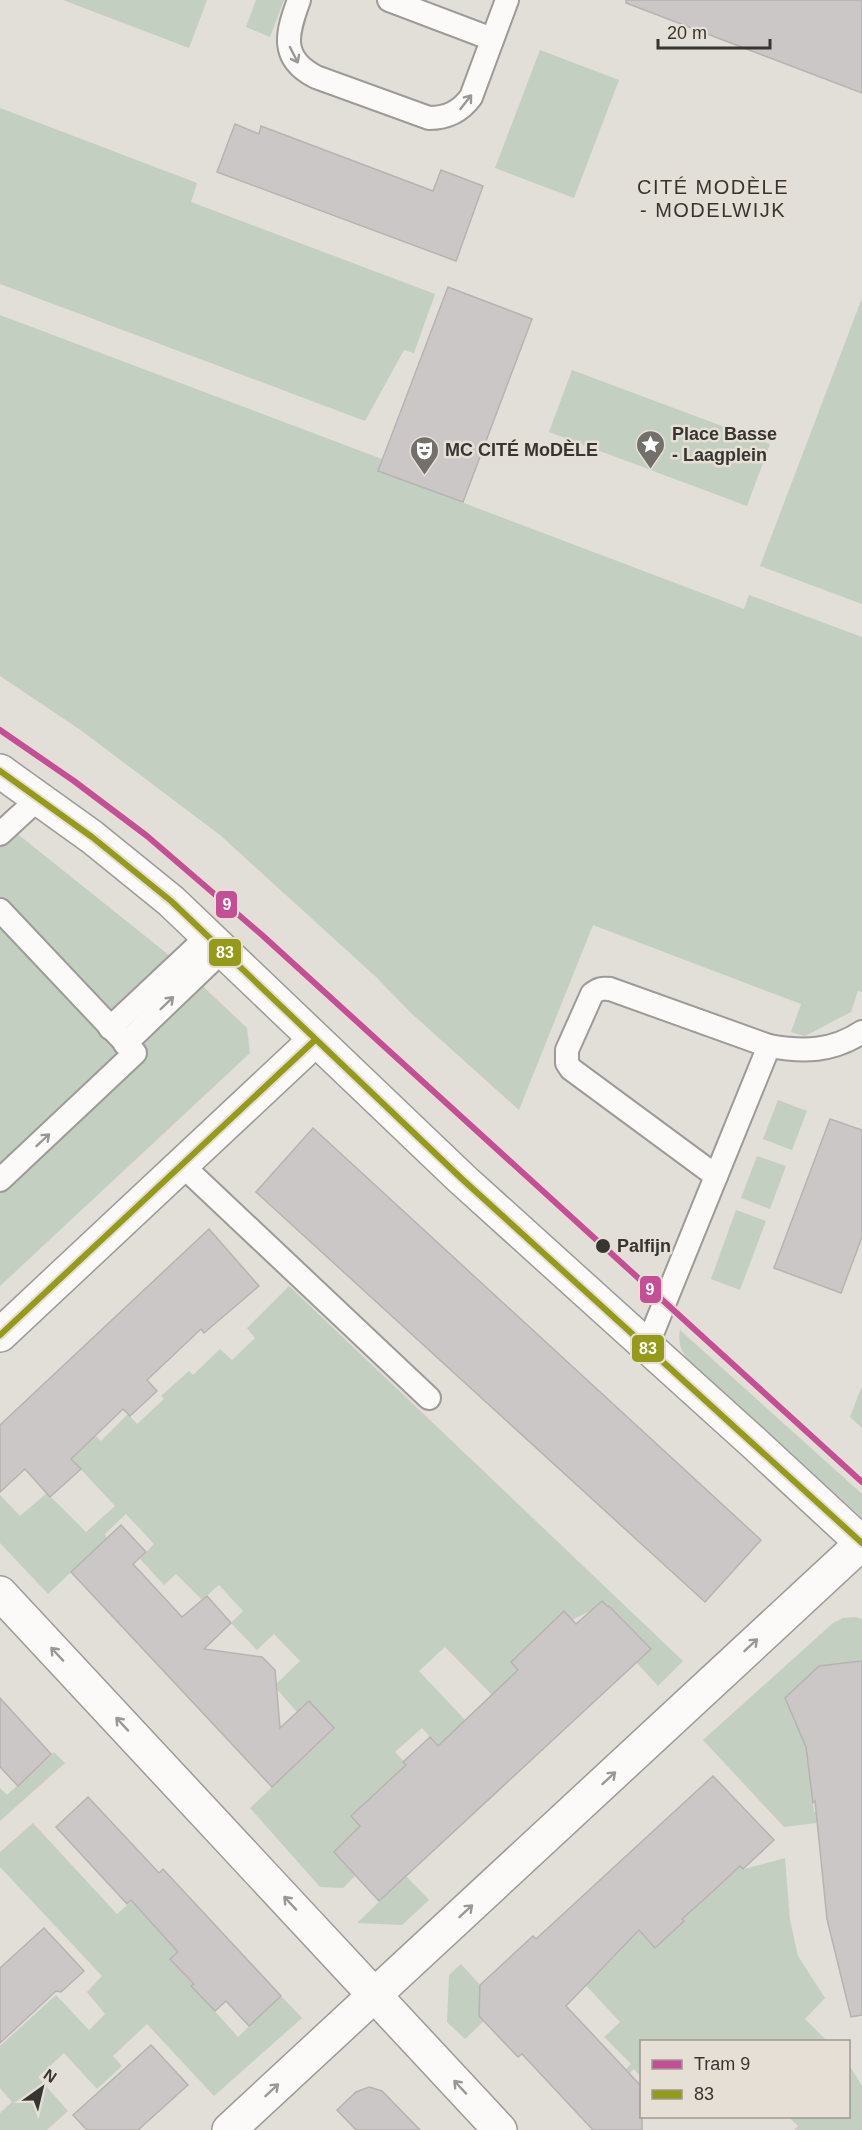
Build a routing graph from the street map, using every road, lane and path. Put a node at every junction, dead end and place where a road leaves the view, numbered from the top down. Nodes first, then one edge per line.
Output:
1 (299, 0) edge
2 (390, 0) edge
3 (507, 0) edge
4 (492, 39) junction
5 (0, 771) edge
6 (39, 798) junction
7 (0, 834) edge
8 (0, 910) edge
9 (215, 943) junction
10 (862, 1032) edge
11 (118, 1036) junction
12 (315, 1040) junction
13 (769, 1046) junction
14 (182, 1165) junction
15 (716, 1176) junction
16 (0, 1180) edge
17 (0, 1335) edge
18 (646, 1346) junction
19 (429, 1398) dead end
20 (862, 1543) edge
21 (0, 1593) edge
22 (376, 1995) junction
23 (229, 2130) edge
24 (500, 2130) edge

1 -> 4 lane
2 - 4 lane
3 - 4 lane
5 - 6 street
6 - 7 lane
6 - 9 street
8 - 11 lane
9 - 11 lane
9 - 12 street
10 - 13 lane
16 -> 11 lane
12 - 14 street
12 - 18 street
13 - 15 lane
13 - 15 lane
14 - 17 street
14 - 19 lane
15 - 18 lane
18 - 20 street
22 -> 20 street
22 -> 21 street
23 -> 22 street
24 -> 22 street

